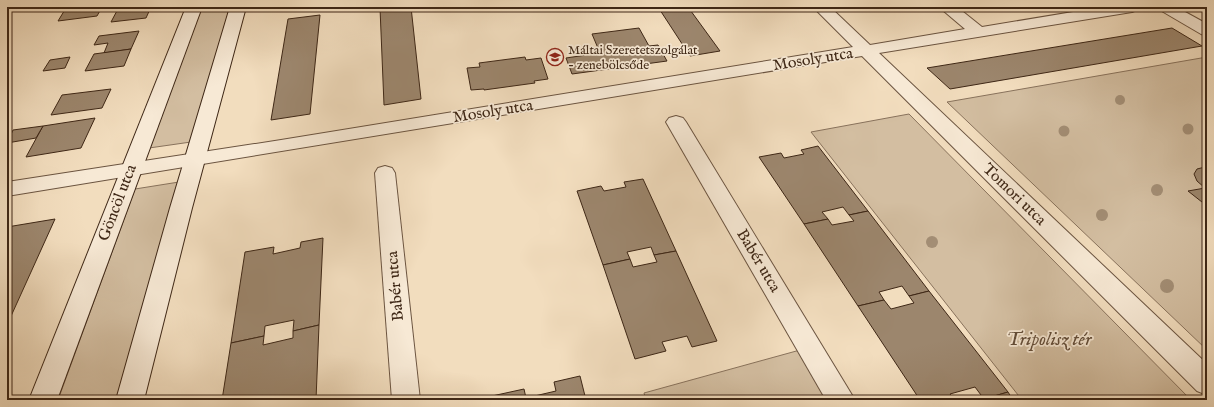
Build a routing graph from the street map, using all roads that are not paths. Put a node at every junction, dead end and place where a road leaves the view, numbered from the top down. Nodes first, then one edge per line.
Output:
1 (194, 7) edge
2 (238, 7) edge
3 (821, 7) edge
4 (947, 7) edge
5 (1132, 7) edge
6 (1165, 7) edge
7 (1207, 31) edge
8 (979, 32) junction
9 (866, 51) junction
10 (676, 122) dead end
11 (194, 160) junction
12 (130, 171) junction
13 (385, 173) dead end
14 (7, 189) edge
15 (1207, 382) edge
16 (43, 400) edge
17 (130, 400) edge
18 (406, 400) edge
19 (841, 400) edge

1 - 12 street, Göncöl utca
2 - 11 street
3 - 9 street, Tomori utca
4 - 8 street
5 - 8 street, Mosoly utca
6 - 7 street
8 - 9 street, Mosoly utca
9 - 11 street, Mosoly utca
9 - 15 street, Tomori utca
10 - 19 street, Babér utca
11 - 12 street, Mosoly utca
11 - 17 street
12 - 14 street, Mosoly utca
12 - 16 street, Göncöl utca
13 - 18 street, Babér utca

